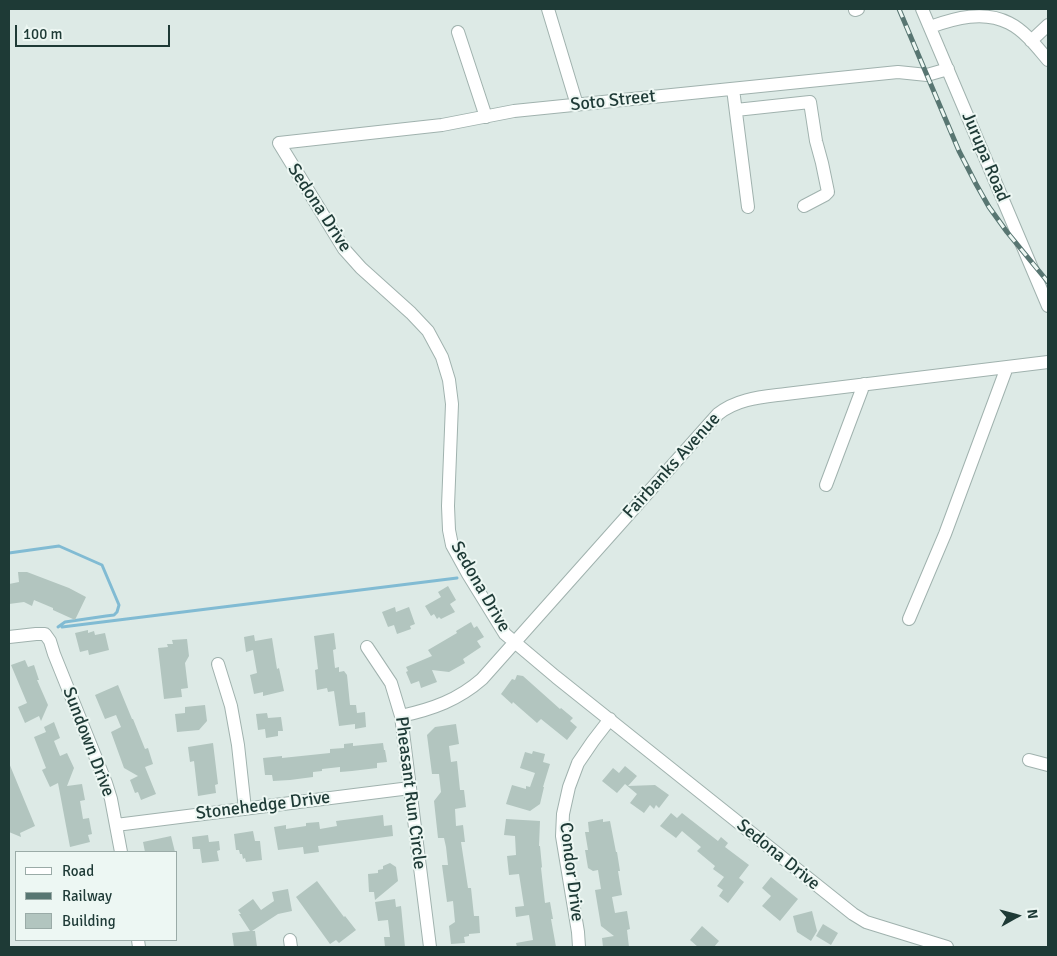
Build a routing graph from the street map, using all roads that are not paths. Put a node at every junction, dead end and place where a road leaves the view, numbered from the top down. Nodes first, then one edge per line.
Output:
1 (548, 9) edge
2 (922, 9) edge
3 (1048, 24) edge
4 (930, 27) junction
5 (458, 32) dead end
6 (1032, 41) junction
7 (1048, 60) edge
8 (948, 69) junction
9 (733, 88) junction
10 (577, 105) junction
11 (736, 110) junction
12 (486, 117) junction
13 (279, 143) joint
14 (804, 206) dead end
15 (748, 208) dead end
16 (1048, 306) edge
17 (1048, 362) edge
18 (1007, 367) junction
19 (864, 384) junction
20 (826, 485) dead end
21 (909, 619) dead end
22 (9, 637) edge
23 (514, 642) junction
24 (368, 647) dead end
25 (218, 664) dead end
26 (401, 716) junction
27 (610, 719) junction
28 (1029, 760) dead end
29 (1048, 765) edge
30 (410, 788) junction
31 (245, 809) junction
32 (116, 825) junction
33 (121, 851) edge
34 (430, 947) edge
35 (578, 947) edge
36 (948, 947) edge

1 - 10 street
2 - 4 street, Jurupa Road
3 - 6 street
4 - 6 street
4 - 8 street, Jurupa Road
5 - 12 street
6 - 7 street
8 - 9 street, Soto Street
8 - 16 street, Jurupa Road
9 - 10 street, Soto Street
9 - 11 street
10 - 12 street, Soto Street
11 - 14 street
11 - 15 street
12 - 13 street, Soto Street
13 - 23 street, Sedona Drive
17 - 18 street, Fairbanks Avenue
18 - 19 street, Fairbanks Avenue
18 - 21 street
19 - 20 street
19 - 23 street, Fairbanks Avenue
22 - 32 street, Sundown Drive
23 - 26 street, Fairbanks Avenue
23 - 27 street, Sedona Drive
24 - 26 street, Pheasant Run Circle
25 - 31 street
26 - 30 street, Pheasant Run Circle
27 - 35 street, Condor Drive
27 - 36 street, Sedona Drive
28 - 29 street
30 - 31 street, Stonehedge Drive
30 - 34 street, Pheasant Run Circle
31 - 32 street, Stonehedge Drive
32 - 33 street, Sundown Drive

